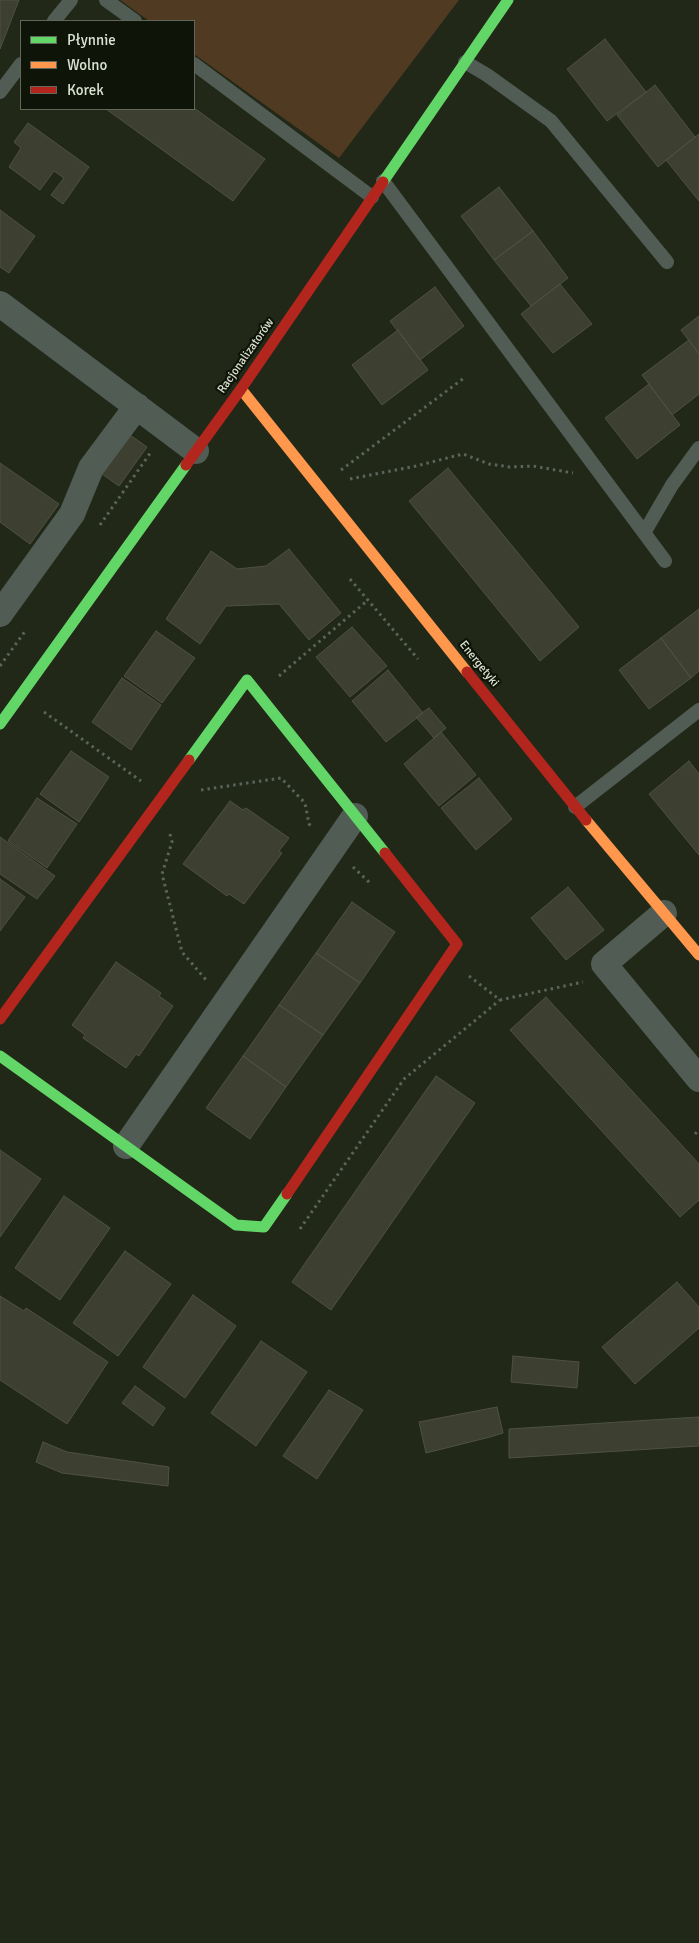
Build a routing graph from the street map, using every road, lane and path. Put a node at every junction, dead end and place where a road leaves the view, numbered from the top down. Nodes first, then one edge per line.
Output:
1 (71, 0) edge
2 (106, 0) edge
3 (508, 0) edge
4 (55, 20) edge
5 (134, 20) edge
6 (465, 62) junction
7 (20, 65) edge
8 (195, 65) edge
9 (0, 92) edge
10 (383, 181) junction
11 (372, 197) junction
12 (667, 262) dead end
13 (0, 304) edge
14 (464, 378) dead end
15 (241, 389) junction
16 (137, 406) junction
17 (699, 448) edge
18 (196, 451) junction
19 (340, 471) dead end
20 (579, 474) dead end
21 (346, 480) dead end
22 (644, 533) junction
23 (665, 561) dead end
24 (368, 600) dead end
25 (0, 614) edge
26 (258, 693) junction
27 (699, 710) edge
28 (0, 724) edge
29 (162, 797) junction
30 (575, 807) junction
31 (355, 816) junction
32 (664, 913) junction
33 (699, 955) edge
34 (500, 1000) dead end
35 (226, 1002) junction
36 (0, 1019) edge
37 (0, 1056) edge
38 (699, 1079) edge
39 (699, 1130) edge
40 (694, 1134) dead end
41 (126, 1146) junction
42 (300, 1230) dead end

1 - 4 lane
2 - 5 lane
3 - 6 street, Racjonalizatorów
6 - 10 street, Racjonalizatorów
6 - 12 lane
7 - 9 lane
8 - 11 lane
10 - 11 street, Racjonalizatorów
10 - 22 lane
11 - 15 street, Racjonalizatorów
13 - 16 street
14 - 19 path
15 - 18 street, Racjonalizatorów
15 - 30 street, Energetyki
16 - 18 street
16 - 25 street
17 - 22 lane
18 - 28 street, Racjonalizatorów
20 - 21 path
22 - 23 lane
24 - 26 path
26 - 29 street
26 - 31 street
27 - 30 lane
29 - 35 path
29 - 36 street
30 - 32 street, Energetyki
31 - 35 street
31 - 41 street
32 - 33 street, Energetyki
32 - 38 street
34 - 42 path
35 - 41 street
37 - 41 street
39 - 40 path

